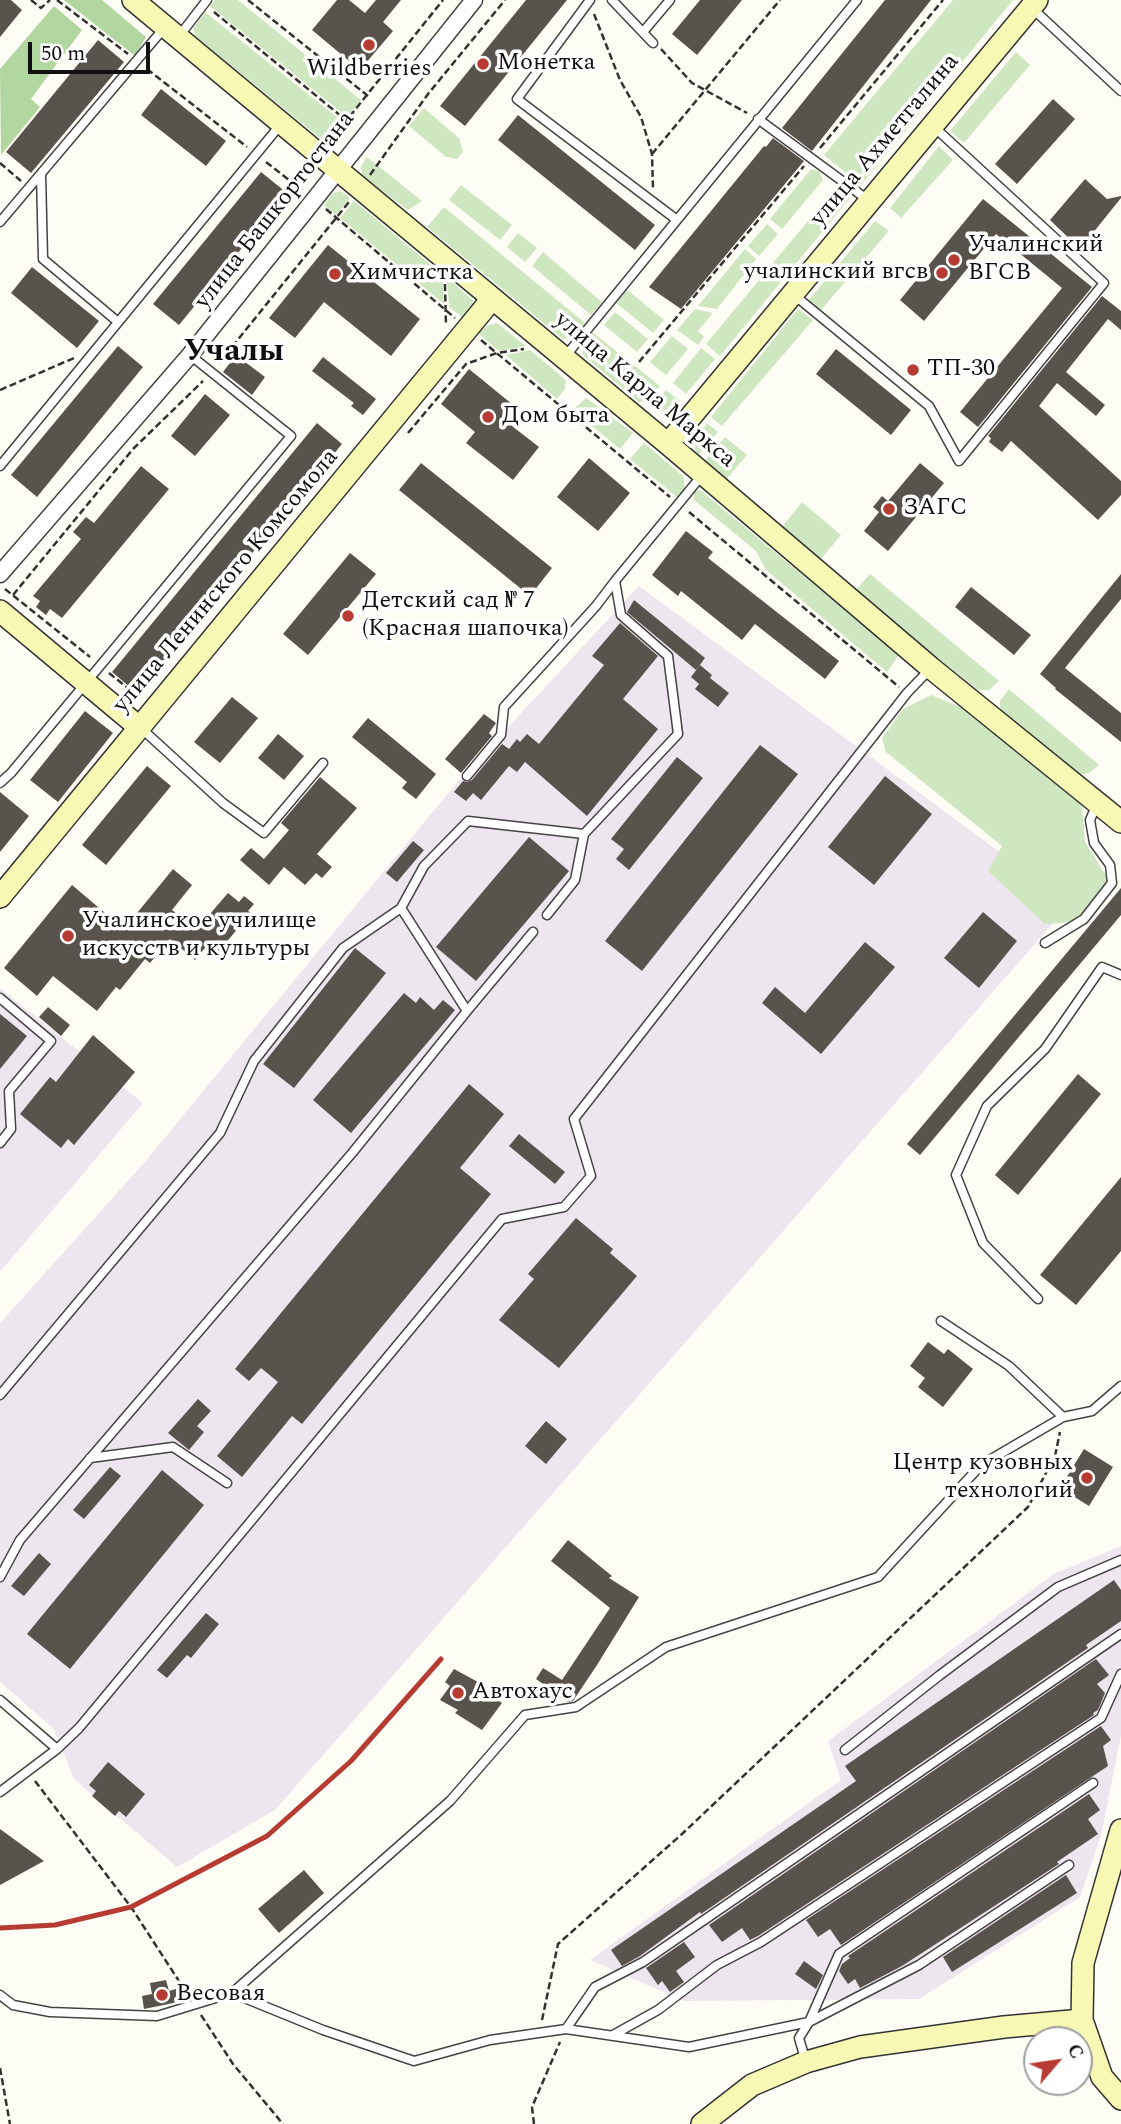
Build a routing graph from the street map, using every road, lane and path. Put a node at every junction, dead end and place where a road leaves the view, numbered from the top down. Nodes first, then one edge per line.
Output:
1 (31, 0) edge
2 (50, 0) edge
3 (57, 0) edge
4 (133, 0) edge
5 (248, 0) edge
6 (443, 0) edge
7 (474, 0) edge
8 (505, 0) edge
9 (612, 0) edge
10 (670, 0) edge
11 (780, 0) edge
12 (857, 0) edge
13 (943, 0) edge
14 (590, 1) edge
15 (206, 2) edge
16 (1034, 4) edge
17 (172, 32) junction
18 (643, 32) junction
19 (653, 43) joint
20 (137, 62) junction
21 (706, 90) junction
22 (1121, 91) edge
23 (368, 96) junction
24 (758, 119) junction
25 (347, 121) junction
26 (281, 124) junction
27 (933, 126) junction
28 (256, 154) junction
29 (652, 154) junction
30 (319, 155) junction
31 (810, 159) junction
32 (0, 163) edge
33 (336, 170) junction
34 (41, 174) junction
35 (295, 185) junction
36 (29, 188) junction
37 (360, 190) junction
38 (314, 199) junction
39 (871, 202) junction
40 (654, 203) junction
41 (336, 218) junction
42 (677, 220) junction
43 (0, 222) edge
44 (793, 294) junction
45 (492, 299) junction
46 (118, 322) junction
47 (469, 330) junction
48 (93, 352) junction
49 (190, 355) junction
50 (563, 358) junction
51 (639, 362) dead end
52 (211, 372) junction
53 (0, 390) edge
54 (668, 444) junction
55 (0, 466) edge
56 (703, 474) junction
57 (679, 504) junction
58 (0, 574) edge
59 (615, 582) junction
60 (0, 585) edge
61 (6, 603) edge
62 (99, 664) junction
63 (931, 668) junction
64 (84, 682) junction
65 (907, 693) junction
66 (142, 699) dead end
67 (140, 728) junction
68 (323, 763) dead end
69 (467, 776) dead end
70 (0, 783) edge
71 (1097, 803) junction
72 (1121, 822) edge
73 (583, 834) junction
74 (0, 897) edge
75 (401, 908) junction
76 (547, 915) dead end
77 (533, 932) dead end
78 (1045, 943) dead end
79 (1121, 975) edge
80 (0, 998) edge
81 (467, 1011) junction
82 (0, 1143) edge
83 (1038, 1299) dead end
84 (941, 1321) dead end
85 (1121, 1386) edge
86 (0, 1395) edge
87 (1063, 1417) junction
88 (90, 1458) junction
89 (227, 1483) dead end
90 (1121, 1560) edge
91 (0, 1577) edge
92 (1121, 1634) edge
93 (1121, 1674) edge
94 (0, 1700) edge
95 (57, 1749) junction
96 (845, 1750) dead end
97 (28, 1772) junction
98 (1093, 1783) dead end
99 (0, 1792) edge
100 (1121, 1830) edge
101 (1069, 1865) dead end
102 (232, 1993) junction
103 (0, 1995) edge
104 (193, 2003) junction
105 (1082, 2020) junction
106 (809, 2022) junction
107 (566, 2029) junction
108 (539, 2033) junction
109 (613, 2035) junction
110 (806, 2062) junction
111 (0, 2068) edge
112 (1121, 2099) edge
113 (10, 2124) edge
114 (283, 2124) edge
115 (534, 2124) edge
116 (702, 2124) edge

1 - 2 path
3 - 20 path
4 - 17 main road, улица Карла Маркса
5 - 23 path
6 - 23 path
7 - 33 street, улица Башкортостана
8 - 37 path
9 - 18 lane
10 - 18 lane
11 - 21 path
12 - 24 lane
13 - 31 path
14 - 29 path
14 - 40 lane
15 - 17 lane
15 - 25 path
16 - 22 lane
16 - 27 main road, улица Ахметгалина
17 - 20 lane
17 - 26 main road, улица Карла Маркса
18 - 19 lane
19 - 21 path
20 - 28 path
20 - 34 lane
21 - 24 path
21 - 29 path
23 - 25 path
24 - 31 lane
24 - 42 lane
25 - 30 path
26 - 28 lane
26 - 30 main road, улица Карла Маркса
27 - 39 main road, улица Ахметгалина
27 - 44 lane
28 - 35 path
28 - 46 lane
29 - 40 path
30 - 33 main road, улица Карла Маркса
30 - 35 path
31 - 39 lane
31 - 51 path
32 - 36 path
33 - 37 main road, улица Карла Маркса
33 - 38 street, улица Башкортостана
34 - 36 lane
34 - 46 lane
35 - 38 path
36 - 43 lane
37 - 41 path
37 - 45 main road, улица Карла Маркса
38 - 41 path
38 - 49 street, улица Башкортостана
39 - 44 main road, улица Ахметгалина
40 - 42 lane
41 - 47 path
41 - 52 path
42 - 50 lane
44 - 54 main road, улица Ахметгалина
45 - 47 main road, улица Ленинского Комсомола
45 - 50 main road, улица Карла Маркса
46 - 48 lane
47 - 57 path
47 - 67 main road, улица Ленинского Комсомола
48 - 53 path
48 - 55 lane
49 - 52 lane
49 - 58 street, улица Башкортостана
50 - 54 main road, улица Карла Маркса
52 - 61 path
52 - 62 lane
54 - 56 main road, улица Карла Маркса
56 - 57 lane
56 - 63 main road, улица Карла Маркса
57 - 59 lane
57 - 65 path
59 - 69 lane
59 - 73 lane
60 - 61 path
61 - 62 path
61 - 64 main road
62 - 64 lane
62 - 66 path
63 - 65 lane
63 - 71 main road, улица Карла Маркса
64 - 67 main road
64 - 70 lane
65 - 95 lane
67 - 68 lane
67 - 74 main road, улица Ленинского Комсомола
71 - 72 main road, улица Карла Маркса
71 - 78 lane
73 - 75 lane
73 - 76 lane
75 - 81 lane
75 - 86 lane
77 - 81 lane
79 - 83 lane
80 - 82 lane
81 - 88 lane
84 - 87 lane
85 - 87 lane
87 - 102 lane
87 - 108 path
88 - 89 lane
88 - 91 lane
90 - 96 lane
92 - 107 lane
93 - 109 lane
94 - 95 lane
95 - 97 lane
97 - 99 lane
97 - 104 path
98 - 106 lane
100 - 105 main road
101 - 106 lane
102 - 104 lane
102 - 108 lane
103 - 104 lane
104 - 114 path
105 - 110 main road
105 - 112 main road
106 - 109 lane
106 - 110 lane
107 - 108 lane
107 - 109 lane
107 - 115 path
110 - 116 main road
111 - 113 path

